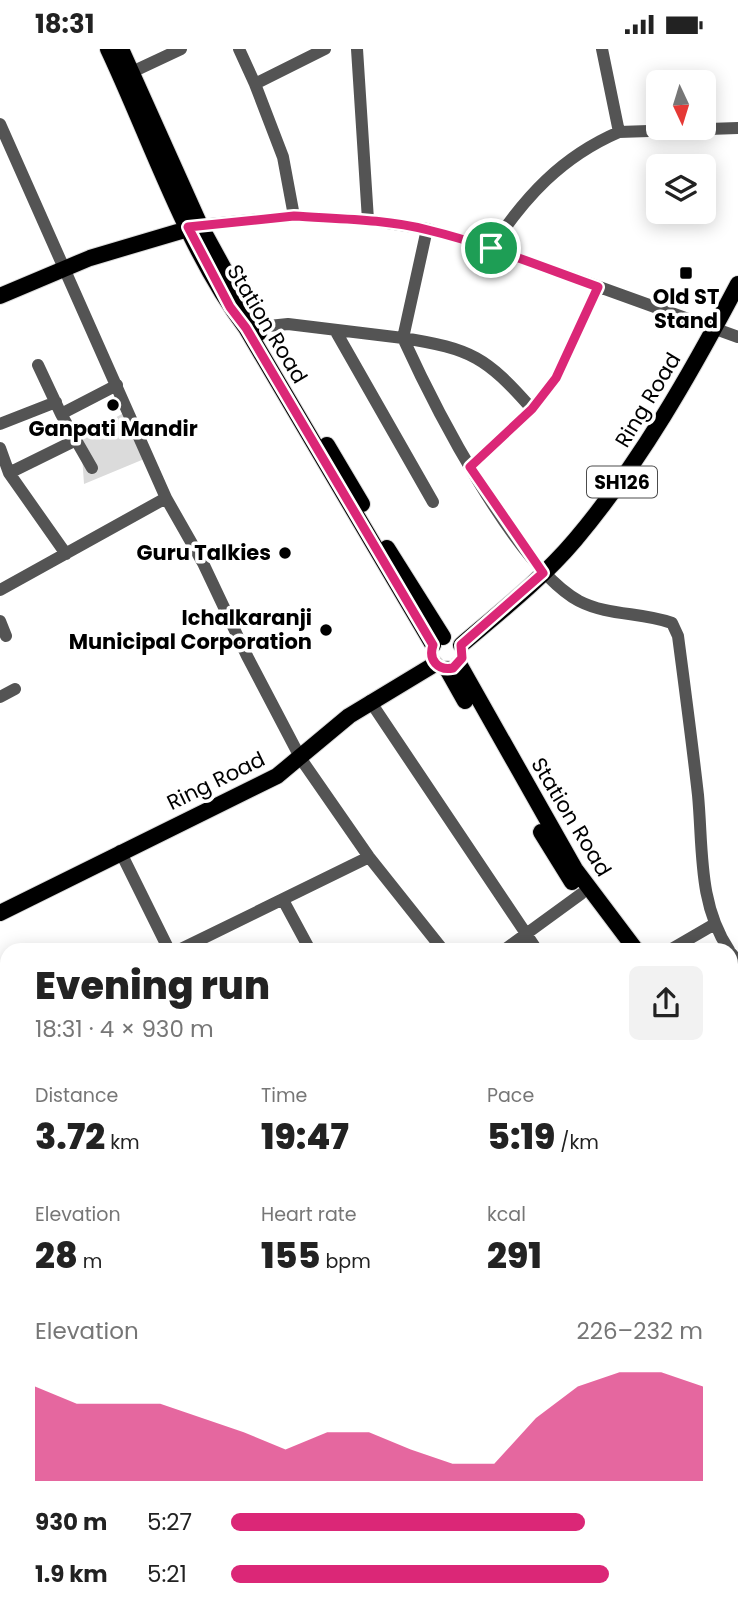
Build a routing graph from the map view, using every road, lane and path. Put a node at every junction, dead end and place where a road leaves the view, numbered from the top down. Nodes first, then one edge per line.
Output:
1 (108, 49) edge
2 (121, 49) edge
3 (181, 49) edge
4 (239, 49) edge
5 (325, 49) edge
6 (357, 49) edge
7 (602, 49) edge
8 (132, 72) junction
9 (255, 84) junction
10 (0, 124) edge
11 (738, 128) edge
12 (619, 132) junction
13 (294, 216) junction
14 (368, 221) junction
15 (194, 226) junction
16 (427, 229) junction
17 (491, 248) junction
18 (65, 267) junction
19 (738, 284) edge
20 (598, 287) junction
21 (0, 296) edge
22 (251, 328) junction
23 (715, 328) junction
24 (334, 330) junction
25 (738, 337) edge
26 (403, 338) junction
27 (38, 365) dead end
28 (117, 385) junction
29 (58, 408) junction
30 (532, 409) junction
31 (0, 424) edge
32 (76, 440) junction
33 (0, 448) edge
34 (470, 467) junction
35 (92, 468) dead end
36 (9, 473) junction
37 (166, 498) junction
38 (433, 502) dead end
39 (66, 554) junction
40 (543, 573) junction
41 (0, 590) edge
42 (0, 621) edge
43 (6, 636) dead end
44 (438, 641) junction
45 (461, 645) junction
46 (447, 665) junction
47 (15, 689) dead end
48 (0, 697) edge
49 (370, 701) junction
50 (301, 759) junction
51 (120, 851) junction
52 (369, 857) junction
53 (581, 894) junction
54 (283, 900) junction
55 (0, 913) edge
56 (713, 925) junction
57 (525, 934) junction
58 (166, 943) edge
59 (194, 943) edge
60 (306, 943) edge
61 (437, 943) edge
62 (513, 943) edge
63 (532, 943) edge
64 (619, 943) edge
65 (631, 943) edge
66 (682, 943) edge
67 (724, 943) edge

1 - 15 main road, Station Road
2 - 8 main road, Station Road
3 - 8 street
4 - 9 street
5 - 9 street
6 - 14 street
7 - 12 street
8 - 15 main road, Station Road
9 - 13 street
10 - 18 street
11 - 12 street
12 - 17 street
13 - 14 street
13 - 15 street
14 - 16 street
15 - 18 main road
15 - 22 main road, Station Road
16 - 17 street
16 - 26 street
17 - 20 street
18 - 21 main road
18 - 28 street
19 - 23 main road, Ring Road / SH126
20 - 23 street
20 - 30 street
22 - 24 street
22 - 44 main road, Station Road
23 - 25 street
23 - 40 main road, Ring Road / SH126
24 - 26 street
24 - 38 street
26 - 30 street
26 - 34 street
27 - 29 street
28 - 29 street
28 - 37 street
29 - 31 street
29 - 32 street
30 - 34 street
32 - 35 street
32 - 36 street
33 - 36 street
34 - 40 street
36 - 39 street
37 - 39 street
37 - 50 street
39 - 41 street
40 - 45 main road, Ring Road / SH126
40 - 56 street
42 - 43 street
44 - 45 main road
44 - 46 main road
45 - 46 main road
46 - 49 main road, Ring Road
46 - 53 main road, Station Road
46 - 65 main road, Station Road
47 - 48 street
49 - 50 main road, Ring Road
49 - 57 street
50 - 51 main road, Ring Road
50 - 52 street
51 - 55 main road, Ring Road
51 - 58 street
52 - 54 street
52 - 61 street
53 - 57 street
53 - 64 main road, Station Road
54 - 59 street
54 - 60 street
56 - 66 street
56 - 67 street
57 - 62 street
57 - 63 street

